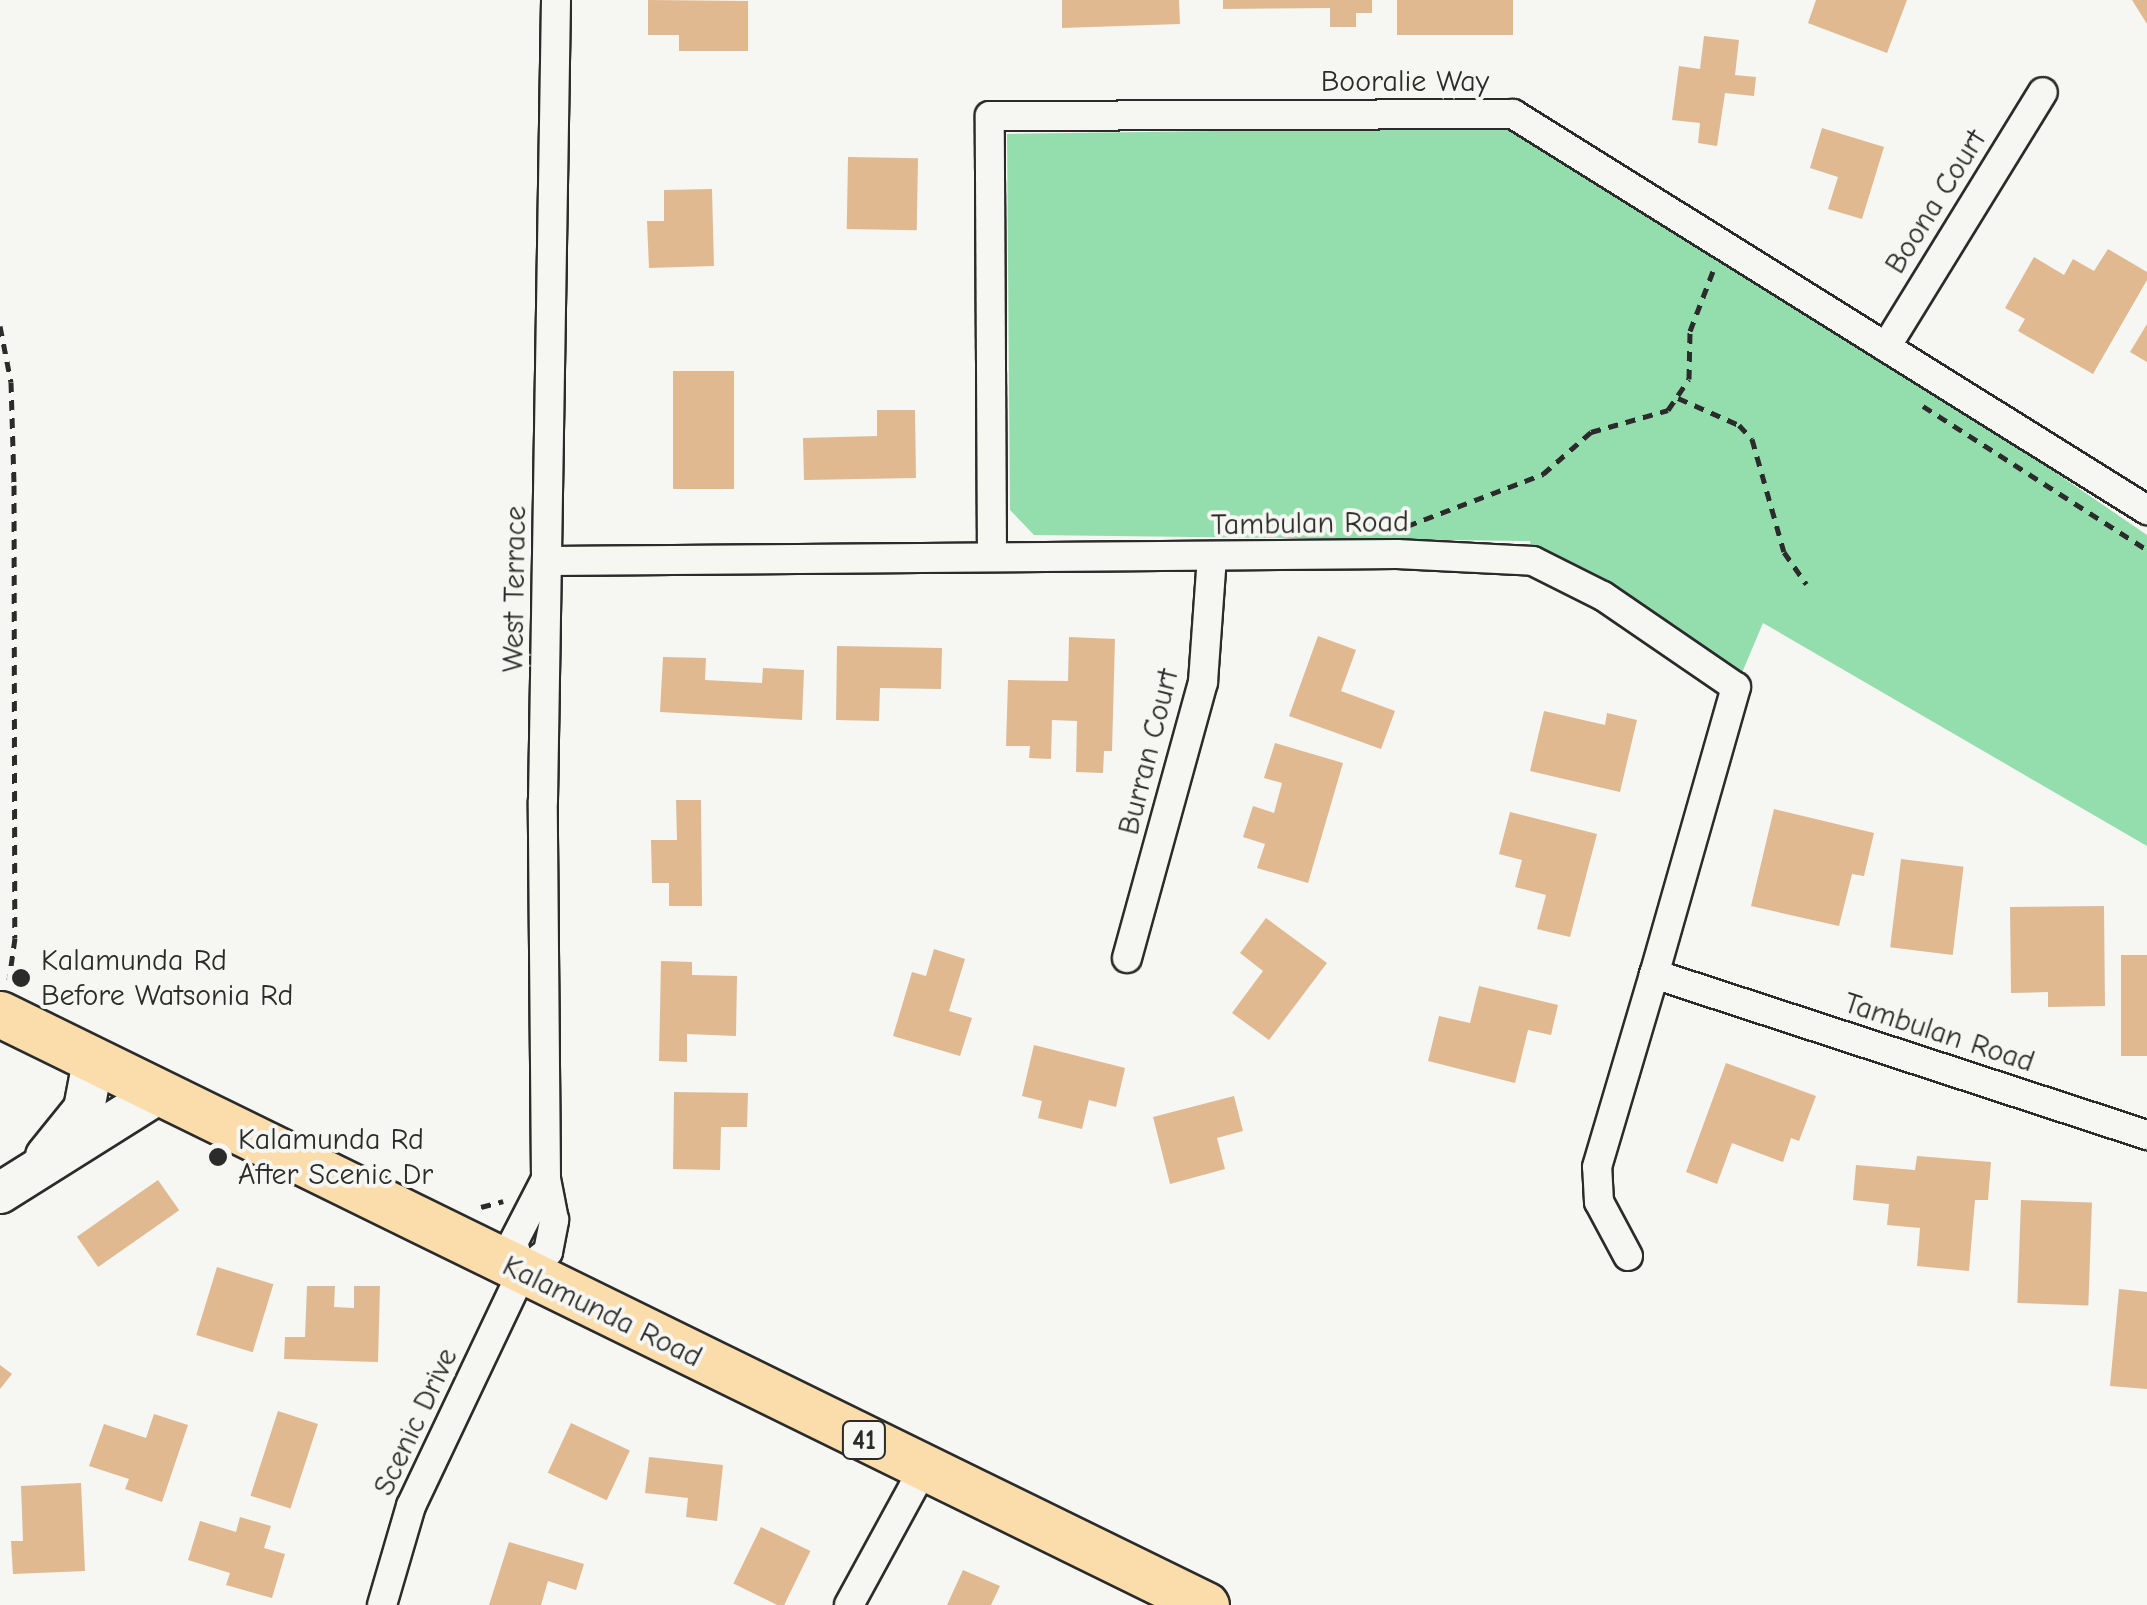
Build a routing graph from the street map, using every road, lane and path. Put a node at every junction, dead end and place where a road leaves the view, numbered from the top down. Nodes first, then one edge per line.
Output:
1 (556, 0) edge
2 (2043, 92) dead end
3 (1713, 271) dead end
4 (0, 326) edge
5 (1886, 347) junction
6 (1678, 398) junction
7 (2147, 510) edge
8 (1403, 528) dead end
9 (992, 556) junction
10 (1212, 558) junction
11 (549, 561) junction
12 (1806, 584) dead end
13 (1127, 958) dead end
14 (1654, 974) junction
15 (4, 998) edge
16 (94, 1062) junction
17 (158, 1094) junction
18 (2147, 1135) edge
19 (12, 1184) edge
20 (1628, 1256) dead end
21 (522, 1272) junction
22 (923, 1469) junction
23 (382, 1605) edge
24 (848, 1605) edge
25 (1206, 1605) edge

1 - 11 street, West Terrace
2 - 5 street, Boona Court
3 - 6 path
4 - 15 path
5 - 7 street, Booralie Way
5 - 9 street, Booralie Way
6 - 8 path
6 - 12 path
9 - 10 street, Tambulan Road
9 - 11 street, Tambulan Road
10 - 13 street, Burran Court
10 - 14 street, Tambulan Road
11 - 21 street, West Terrace
14 - 18 street, Tambulan Road
14 - 20 street, Tambulan Road
15 - 16 main road, Kalamunda Road / 41
16 - 17 main road, Kalamunda Road / 41
16 - 19 street
17 - 19 street
17 - 21 main road, Kalamunda Road / 41
21 - 22 main road, Kalamunda Road / 41
21 - 23 street, Scenic Drive
22 - 24 street
22 - 25 main road, Kalamunda Road / 41

